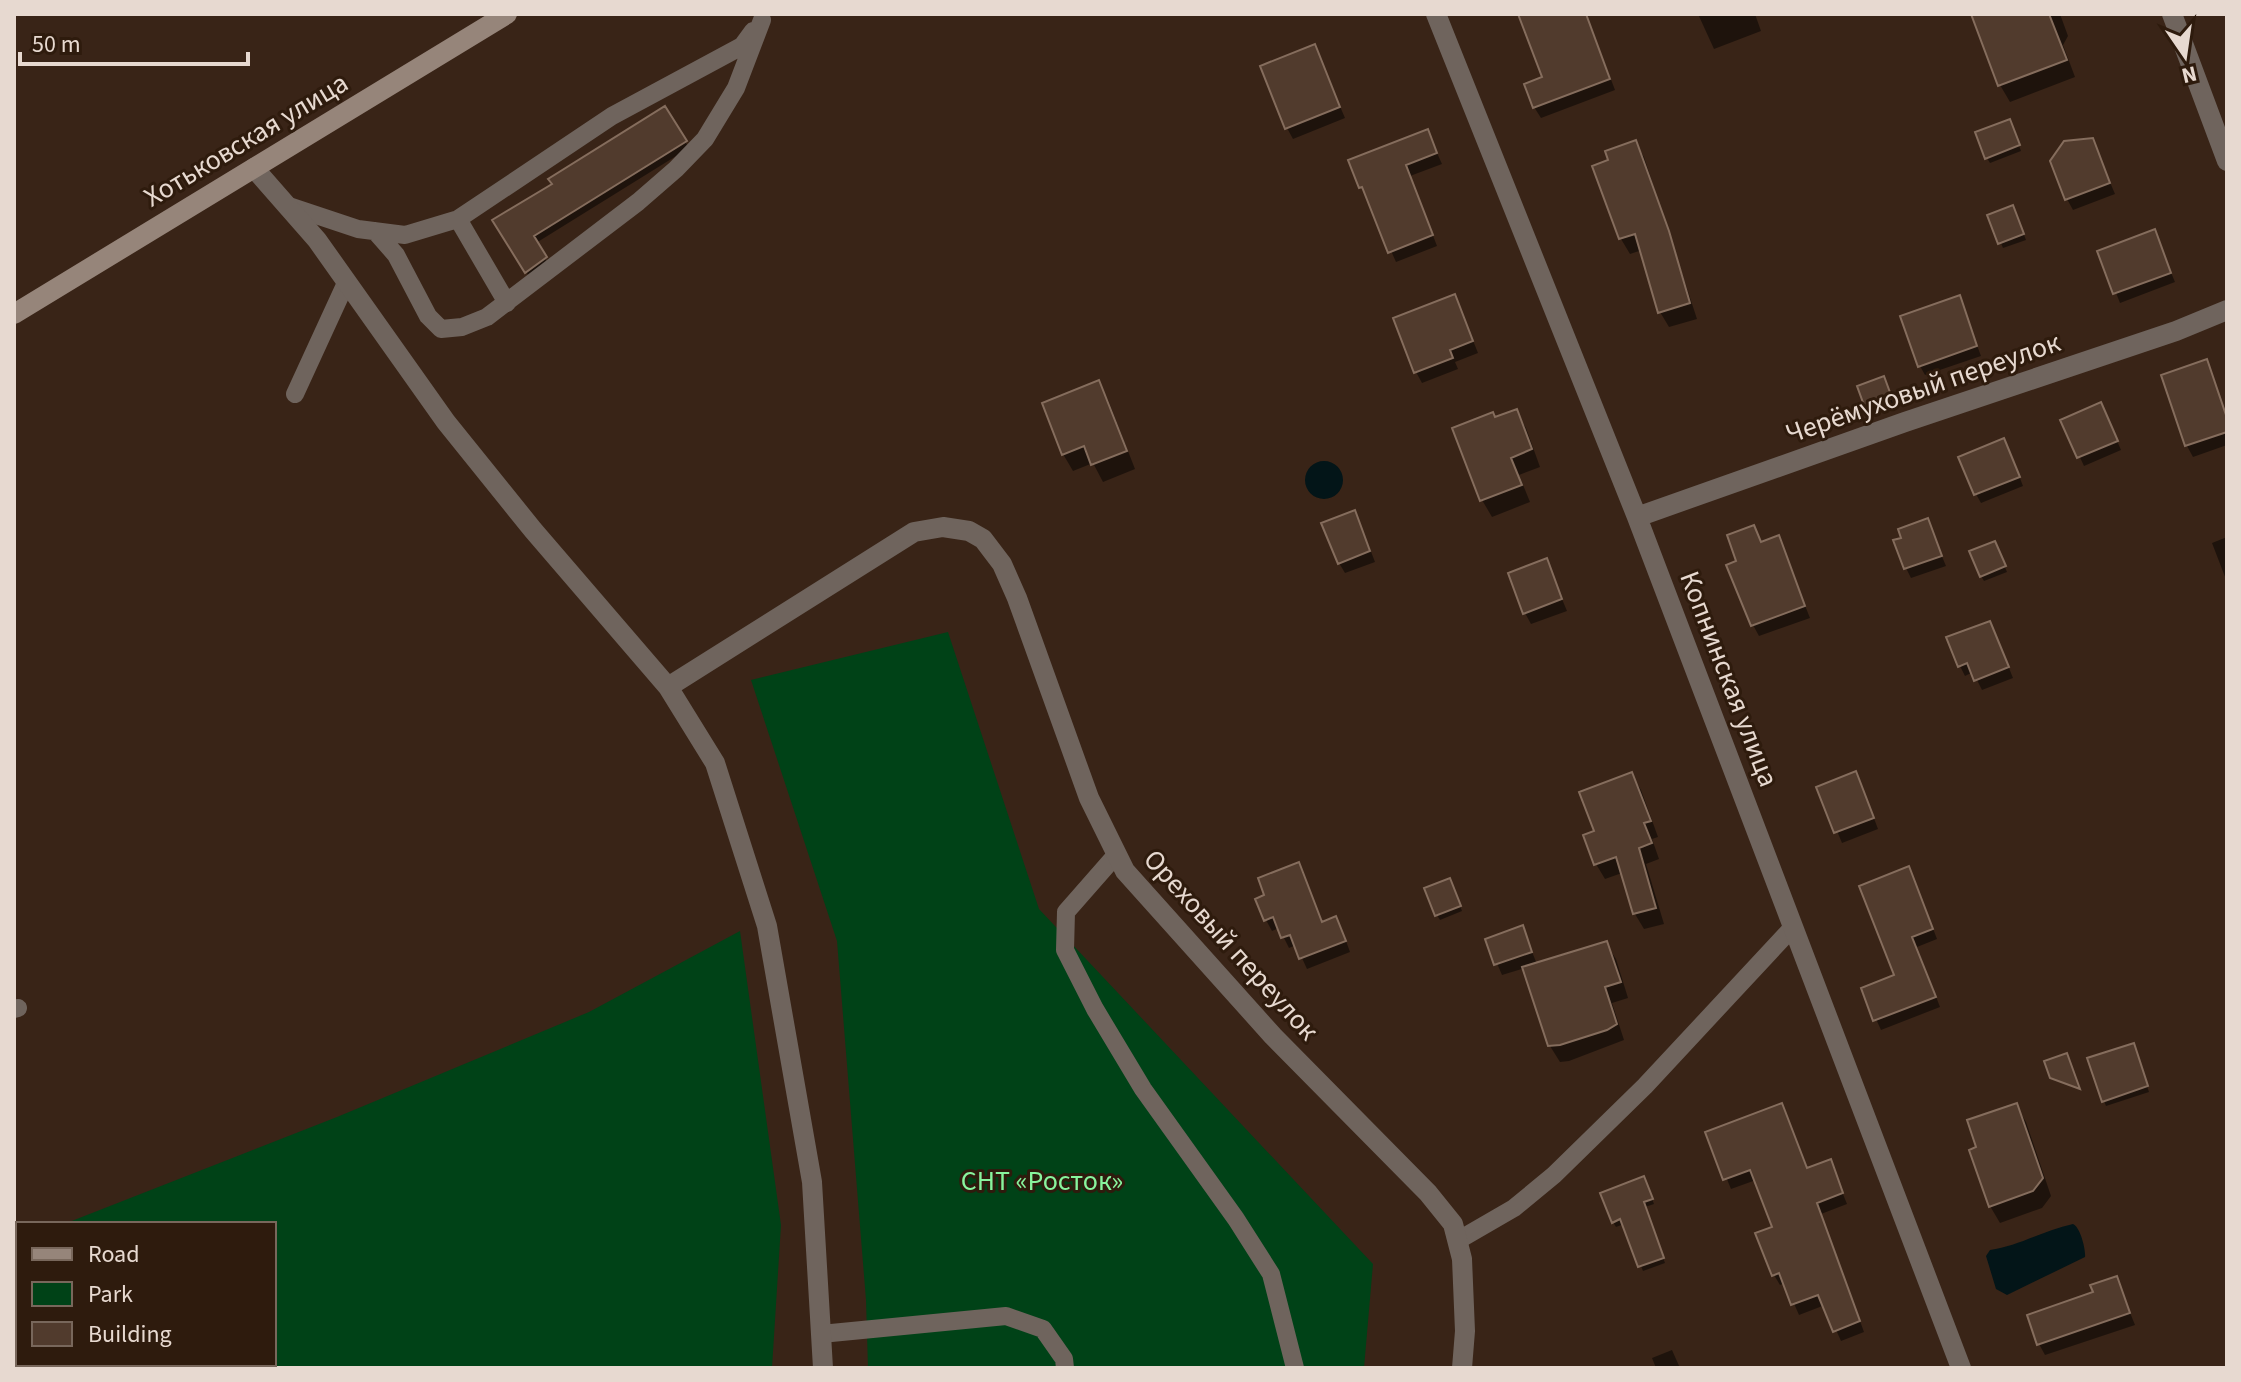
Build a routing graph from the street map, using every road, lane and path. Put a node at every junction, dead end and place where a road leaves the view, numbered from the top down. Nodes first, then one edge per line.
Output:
1 (507, 14) edge
2 (1436, 14) edge
3 (2172, 14) edge
4 (763, 17) edge
5 (2227, 161) edge
6 (254, 168) junction
7 (286, 205) junction
8 (458, 219) junction
9 (375, 231) junction
10 (346, 283) junction
11 (507, 303) junction
12 (2227, 310) edge
13 (14, 314) edge
14 (295, 394) dead end
15 (1637, 517) junction
16 (668, 687) junction
17 (1116, 855) junction
18 (1793, 927) junction
19 (1457, 1241) junction
20 (821, 1334) junction
21 (823, 1368) edge
22 (1065, 1368) edge
23 (1295, 1368) edge
24 (1462, 1368) edge
25 (1961, 1368) edge

1 - 6 main road, Хотьковская улица
2 - 15 street, Копнинская улица
3 - 5 street
4 - 8 lane
4 - 11 lane
6 - 7 street
6 - 13 main road, Хотьковская улица
7 - 9 lane
7 - 10 street
8 - 9 lane
8 - 11 lane
9 - 11 lane
10 - 14 lane
10 - 16 street
12 - 15 street, Черёмуховый переулок
15 - 18 street, Копнинская улица
16 - 17 street, Ореховый переулок
16 - 20 street
17 - 19 street, Ореховый переулок
17 - 23 lane
18 - 19 lane
18 - 25 street, Копнинская улица
19 - 24 street, Ореховый переулок
20 - 21 street
20 - 22 lane

